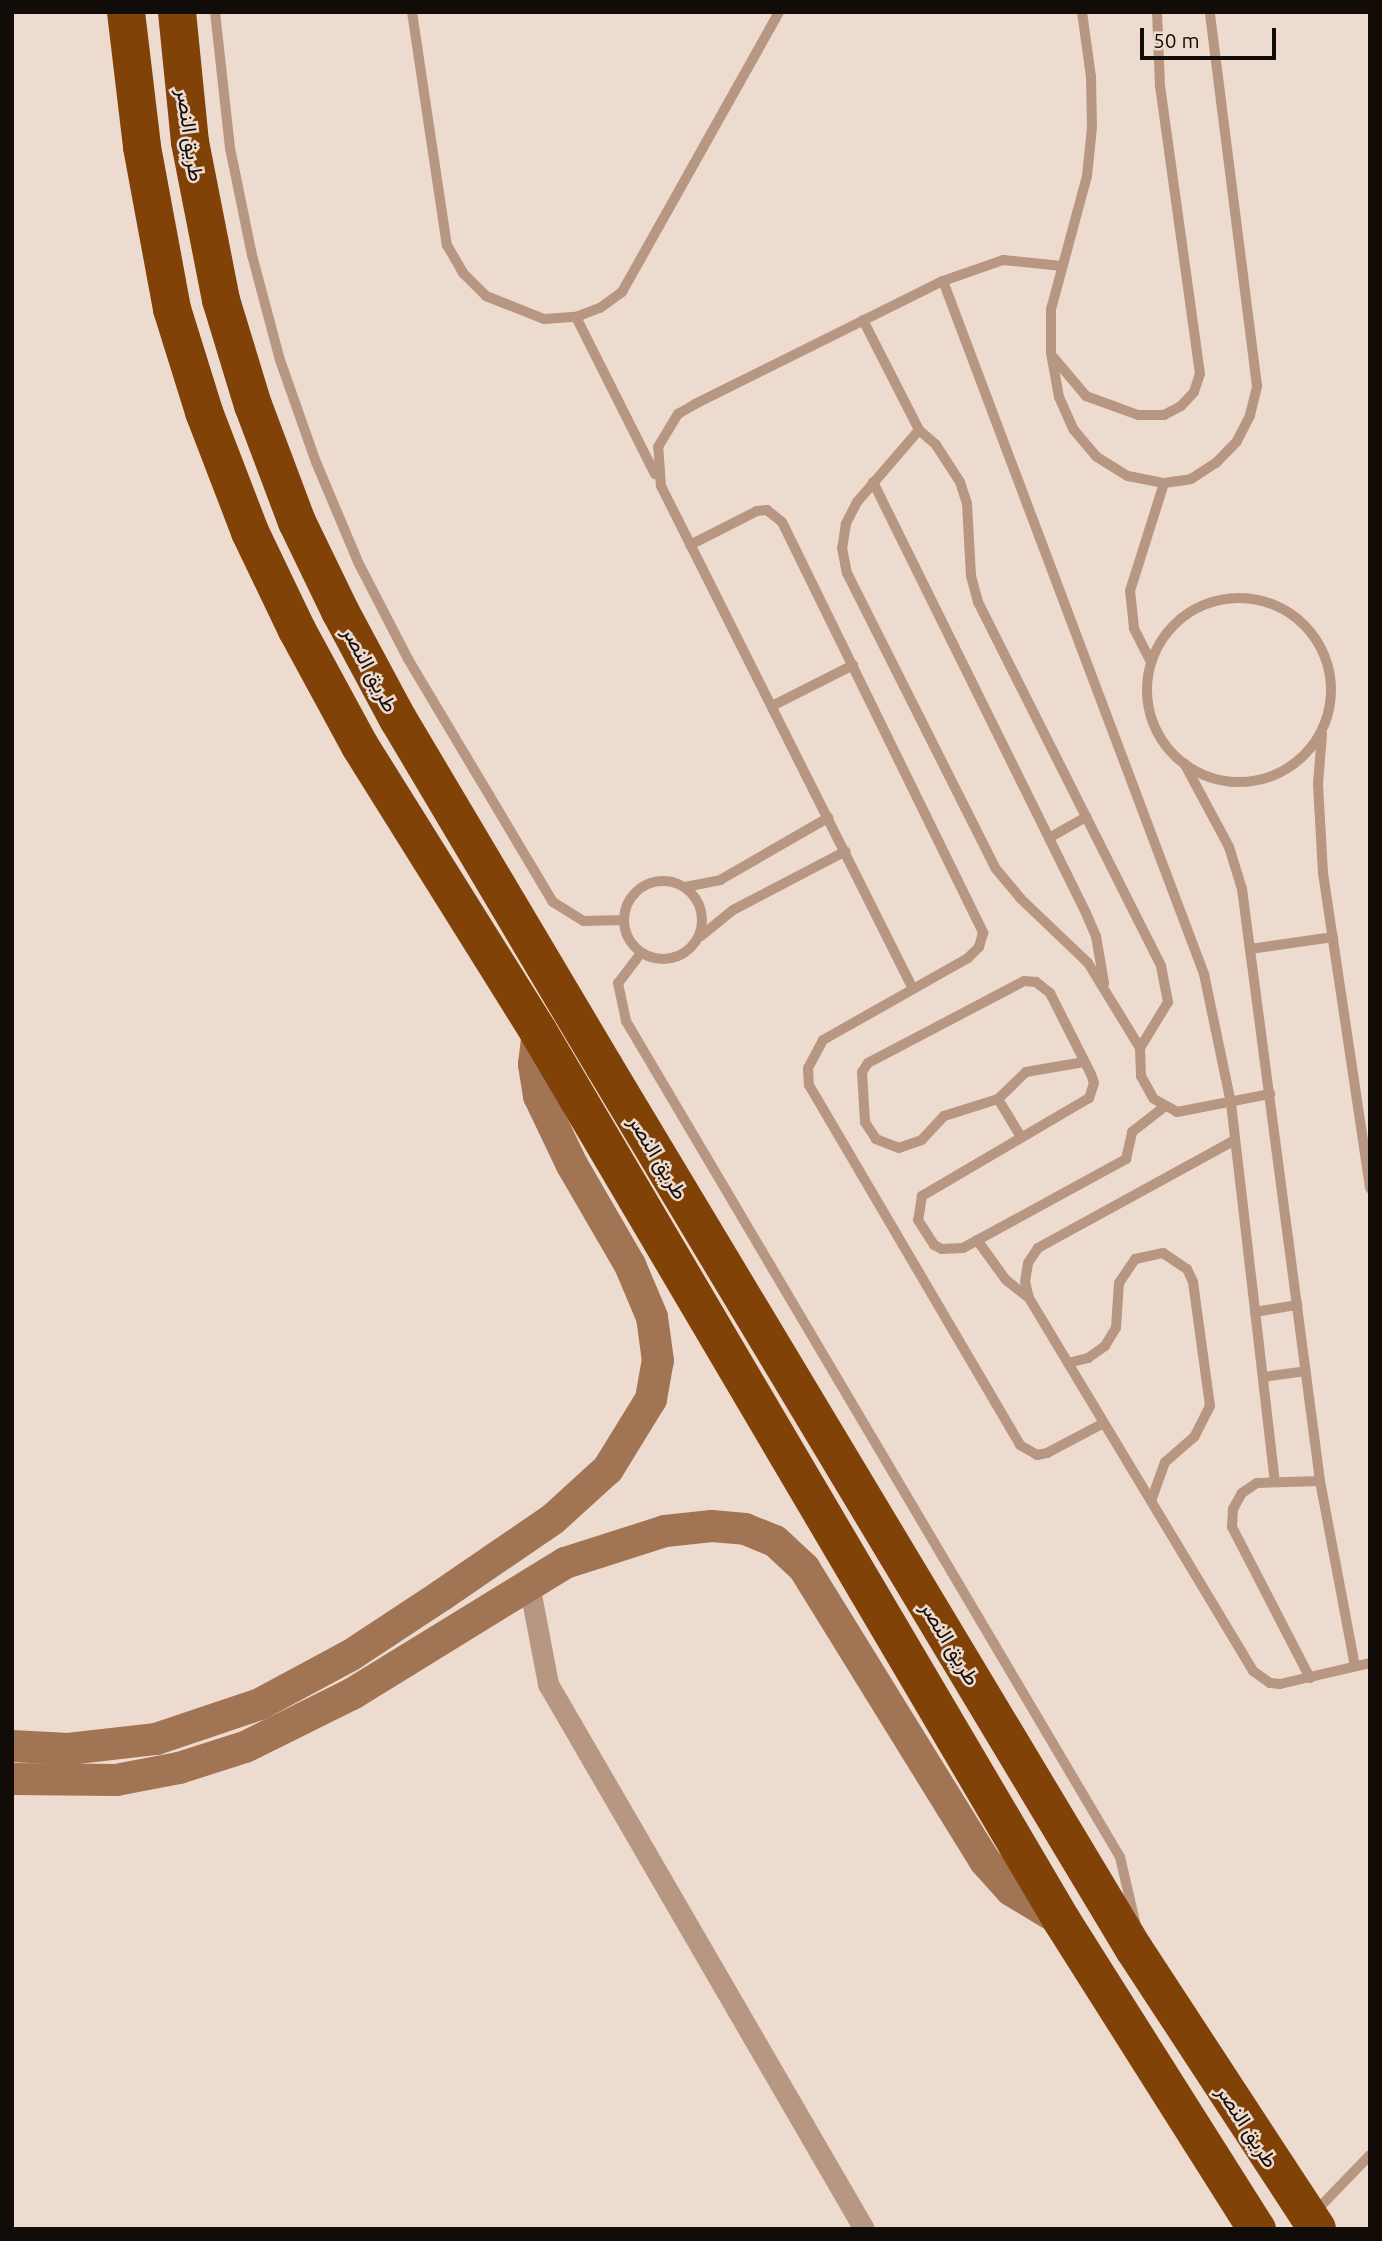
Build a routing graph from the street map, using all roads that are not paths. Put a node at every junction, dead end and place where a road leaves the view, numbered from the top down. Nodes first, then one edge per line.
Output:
1 (126, 12) edge
2 (177, 12) edge
3 (215, 12) edge
4 (412, 12) edge
5 (779, 12) edge
6 (1082, 12) edge
7 (1157, 12) edge
8 (1210, 12) edge
9 (1062, 266) junction
10 (943, 281) junction
11 (576, 317) junction
12 (863, 320) junction
13 (1051, 353) junction
14 (919, 430) junction
15 (873, 482) junction
16 (1164, 483) junction
17 (661, 486) junction
18 (690, 545) junction
19 (1151, 662) junction
20 (853, 665) junction
21 (772, 706) junction
22 (1322, 731) junction
23 (1184, 763) junction
24 (1086, 817) junction
25 (828, 818) junction
26 (1049, 838) junction
27 (846, 851) junction
28 (685, 887) junction
29 (624, 920) junction
30 (700, 937) junction
31 (1333, 937) junction
32 (1250, 949) junction
33 (641, 953) junction
34 (1105, 987) junction
35 (913, 989) junction
36 (538, 1031) junction
37 (1140, 1048) junction
38 (1084, 1062) junction
39 (1270, 1094) junction
40 (998, 1099) junction
41 (1231, 1103) junction
42 (1164, 1107) junction
43 (1021, 1137) junction
44 (1235, 1140) junction
45 (1370, 1189) edge
46 (978, 1240) junction
47 (1030, 1298) junction
48 (1297, 1304) junction
49 (1255, 1311) junction
50 (1068, 1363) junction
51 (1306, 1371) junction
52 (1263, 1377) junction
53 (1104, 1423) junction
54 (1275, 1481) junction
55 (1320, 1481) junction
56 (1151, 1501) junction
57 (469, 1577) junction
58 (528, 1584) junction
59 (488, 1608) junction
60 (1370, 1663) edge
61 (1355, 1667) junction
62 (1310, 1678) junction
63 (12, 1746) edge
64 (12, 1779) edge
65 (1062, 1921) junction
66 (1134, 1949) junction
67 (1370, 2155) edge
68 (1313, 2223) edge
69 (864, 2229) edge
70 (1257, 2229) edge

1 - 36 highway, طريق النصر
2 - 66 highway, طريق النصر
3 - 29 lane
4 - 11 lane
5 - 11 lane
6 - 9 lane
7 - 13 lane
8 - 16 lane
9 - 10 lane
9 - 13 lane
10 - 12 lane
10 - 41 lane
11 - 17 lane
12 - 14 lane
12 - 17 lane
13 - 16 lane
14 - 15 lane
14 - 24 lane
15 - 26 lane
15 - 34 lane
16 - 19 lane
17 - 18 lane
18 - 20 lane
18 - 21 lane
19 - 22 lane
19 - 23 lane
20 - 21 lane
20 - 35 lane
21 - 25 lane
22 - 23 lane
22 - 31 lane
23 - 32 lane
24 - 26 lane
24 - 37 lane
25 - 27 lane
25 - 28 lane
26 - 34 lane
27 - 30 lane
27 - 35 lane
28 - 29 lane
28 - 30 lane
29 - 33 lane
30 - 33 lane
31 - 32 lane
31 - 45 lane
32 - 39 lane
33 - 66 lane
34 - 37 lane
35 - 53 lane
36 - 57 street
36 - 65 highway, طريق النصر
37 - 42 lane
38 - 40 lane
38 - 40 lane
38 - 43 lane
39 - 41 lane
39 - 48 lane
40 - 43 lane
41 - 42 lane
41 - 44 lane
42 - 46 lane
43 - 46 lane
44 - 47 lane
44 - 49 lane
46 - 47 lane
47 - 50 lane
48 - 49 lane
48 - 51 lane
49 - 52 lane
50 - 53 lane
50 - 56 lane
51 - 52 lane
51 - 55 lane
52 - 54 lane
53 - 56 lane
54 - 55 lane
54 - 62 lane
55 - 61 lane
56 - 62 lane
57 - 59 street
57 - 63 street
58 - 59 street
58 - 65 street
58 - 69 street
59 - 64 street
60 - 61 lane
61 - 62 lane
65 - 70 highway, طريق النصر
66 - 68 highway, طريق النصر
67 - 68 lane

